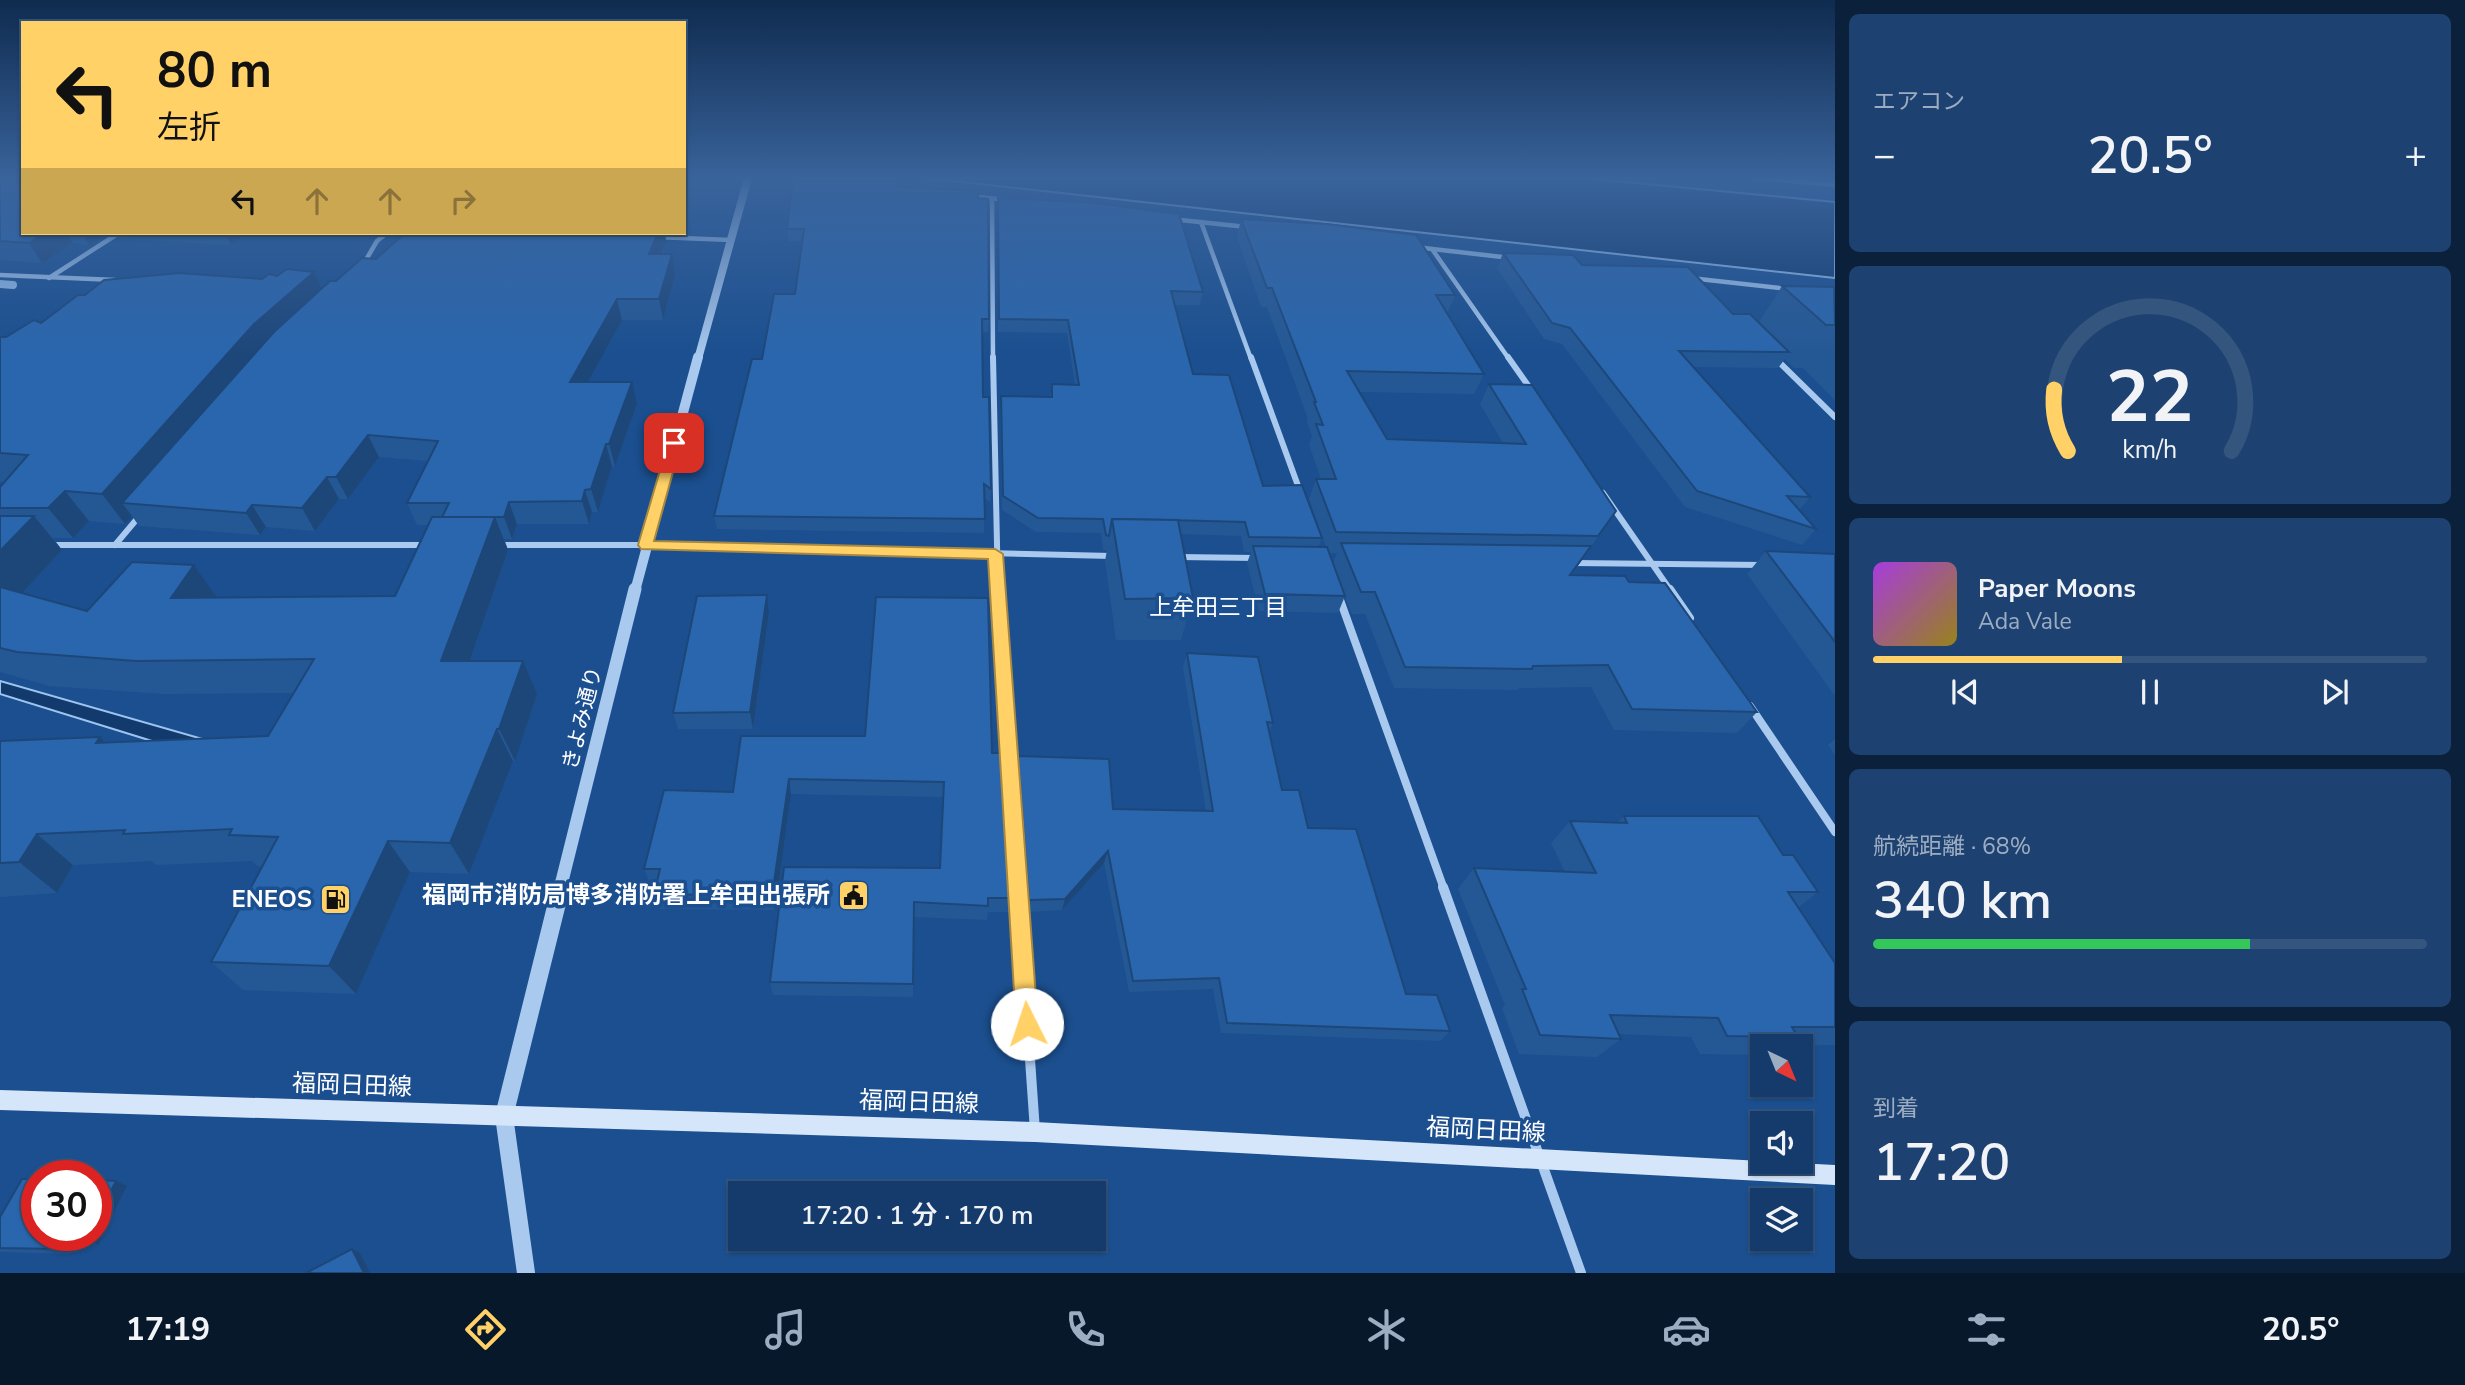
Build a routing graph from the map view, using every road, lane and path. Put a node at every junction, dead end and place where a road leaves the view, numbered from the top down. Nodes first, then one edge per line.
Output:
1 (112, 237) edge
2 (381, 237) edge
3 (659, 237) edge
4 (992, 237) edge
5 (1207, 237) edge
6 (732, 240) joint
7 (1405, 246) edge
8 (1432, 249) junction
9 (1515, 258) edge
10 (359, 274) edge
11 (0, 275) edge
12 (1682, 277) edge
13 (49, 278) junction
14 (1695, 279) junction
15 (116, 280) edge
16 (1705, 288) edge
17 (1797, 290) edge
18 (1770, 352) edge
19 (1535, 395) edge
20 (1835, 417) edge
21 (1598, 485) edge
22 (150, 503) edge
23 (1306, 507) edge
24 (38, 545) edge
25 (115, 545) junction
26 (437, 545) edge
27 (493, 545) edge
28 (646, 545) junction
29 (995, 554) junction
30 (1119, 556) edge
31 (1174, 557) edge
32 (1270, 558) edge
33 (1558, 562) edge
34 (1653, 564) junction
35 (1765, 565) edge
36 (1334, 585) edge
37 (1691, 620) edge
38 (1744, 698) edge
39 (1835, 832) edge
40 (0, 1100) edge
41 (505, 1116) junction
42 (1035, 1132) junction
43 (1541, 1160) junction
44 (1835, 1175) edge
45 (526, 1273) edge
46 (1581, 1273) edge

1 - 13 street
2 - 10 street
3 - 6 street
4 - 29 street
5 - 23 street
6 - 28 street, きよみ通り
7 - 8 street
8 - 9 street
8 - 19 street
11 - 13 street
12 - 14 street
13 - 15 street
14 - 16 street
14 - 17 street
18 - 20 street
21 - 34 street
22 - 25 street
24 - 25 street
25 - 26 street
27 - 28 street
28 - 29 street
28 - 41 street, きよみ通り
29 - 30 street
29 - 42 street
31 - 32 street
33 - 34 street
34 - 35 street
34 - 37 street
36 - 43 street
38 - 39 street
40 - 41 main road, 福岡日田線
41 - 42 main road, 福岡日田線
41 - 45 street, きよみ通り
42 - 43 main road, 福岡日田線
43 - 44 main road, 福岡日田線
43 - 46 street

